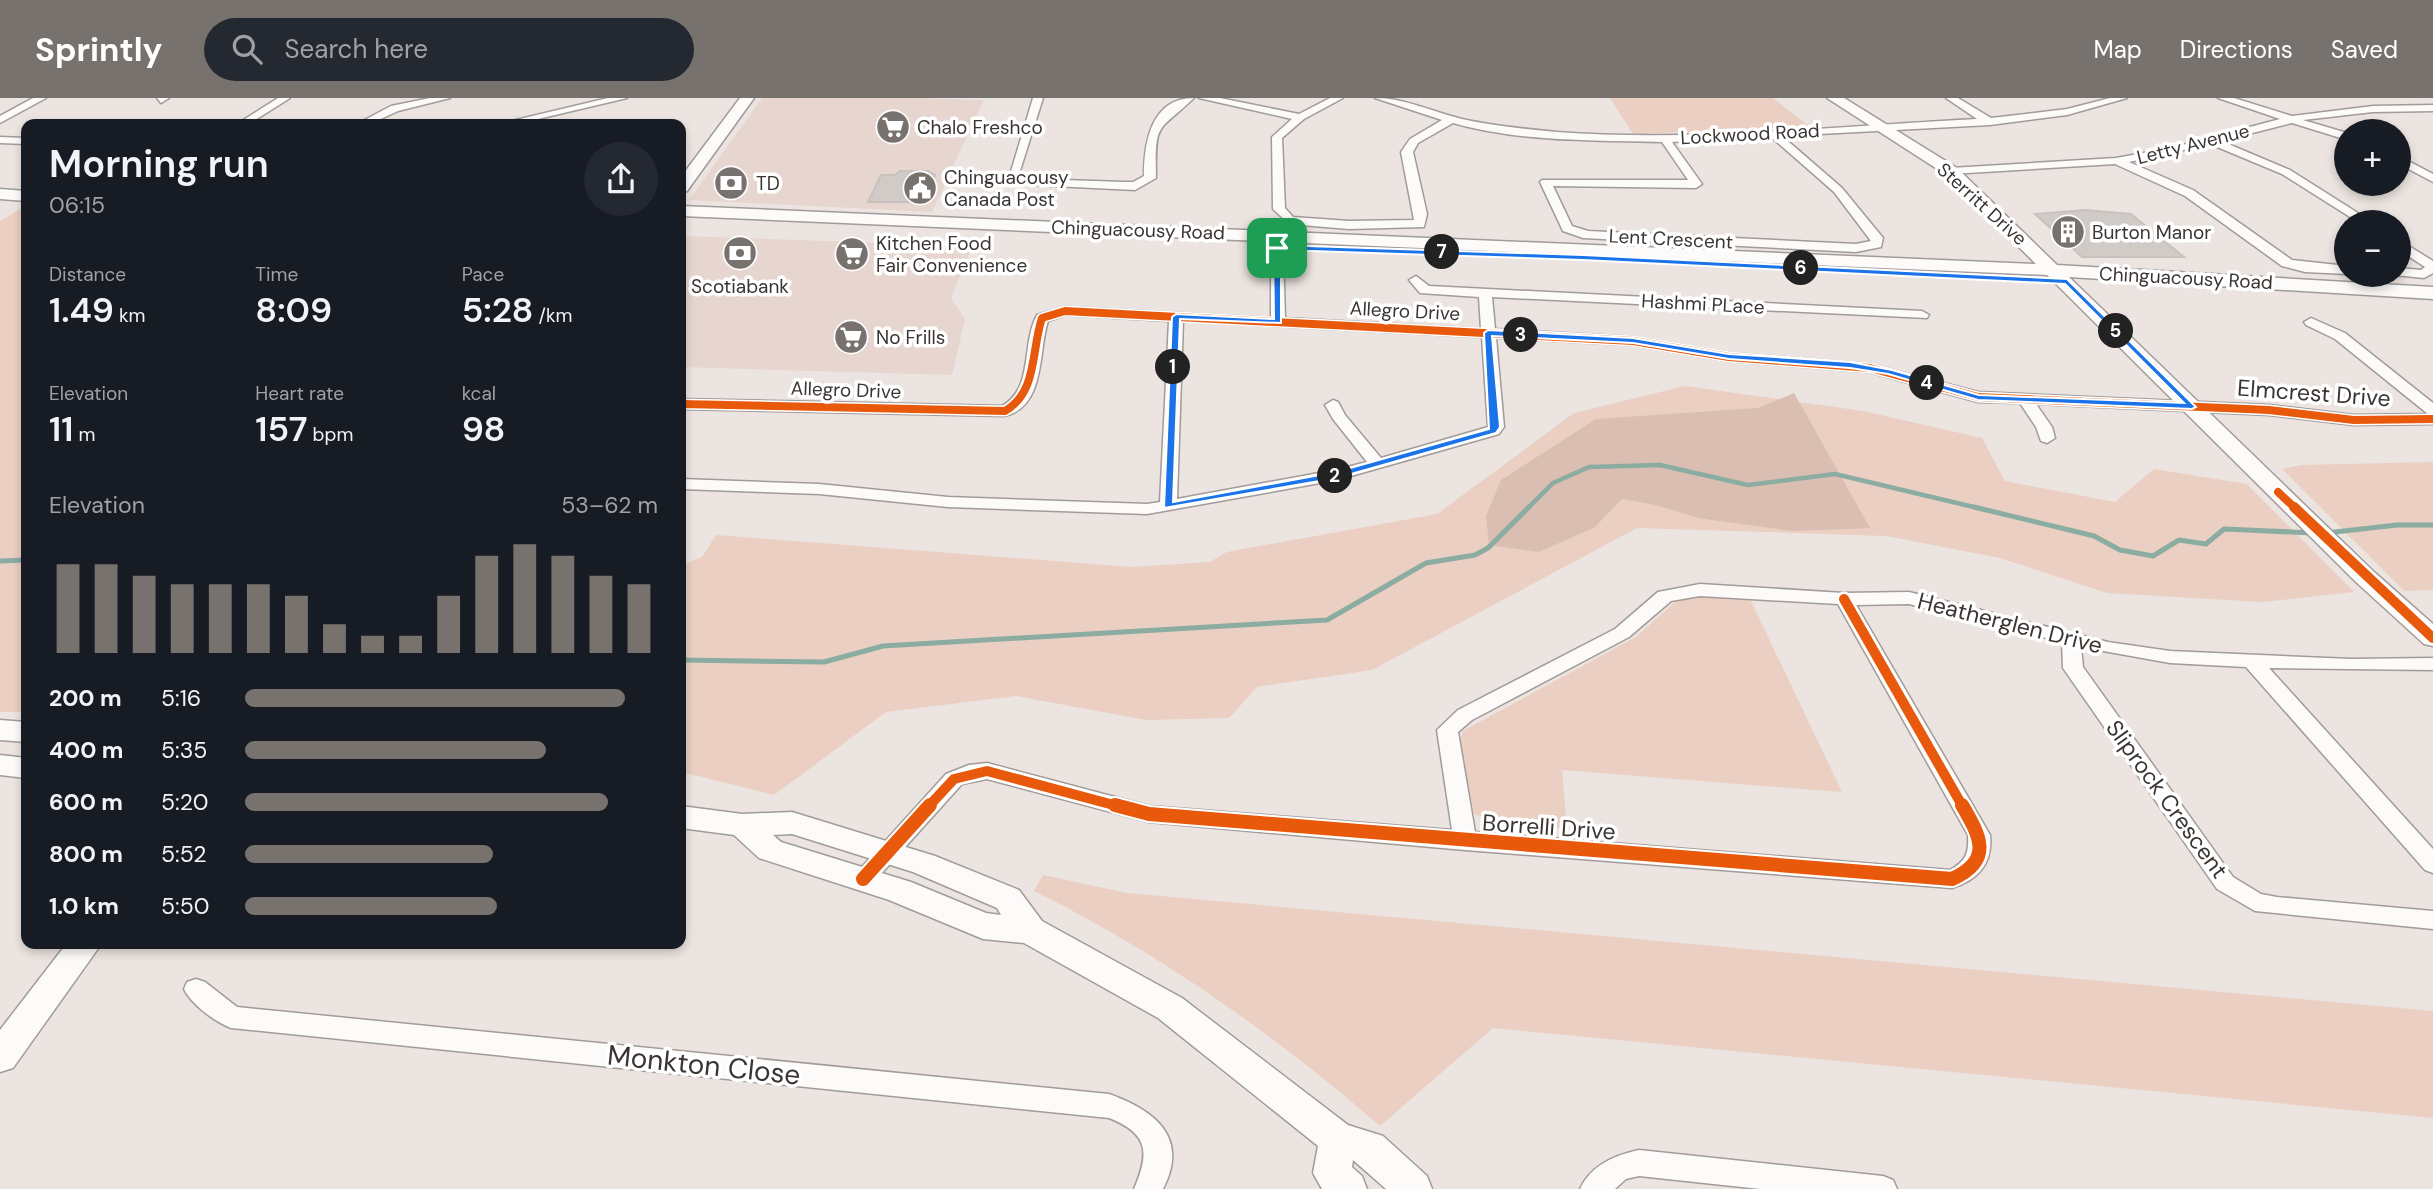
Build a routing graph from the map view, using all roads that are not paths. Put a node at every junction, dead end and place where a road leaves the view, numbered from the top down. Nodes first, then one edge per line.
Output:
1 (41, 98) edge
2 (285, 98) edge
3 (445, 98) edge
4 (622, 98) edge
5 (1038, 98) edge
6 (1189, 98) edge
7 (1204, 98) edge
8 (1338, 98) edge
9 (1380, 98) edge
10 (1834, 98) edge
11 (1951, 98) edge
12 (2083, 98) edge
13 (2122, 98) edge
14 (2223, 98) edge
15 (738, 100) edge
16 (2099, 103) junction
17 (2431, 109) edge
18 (1300, 117) junction
19 (250, 119) edge
20 (372, 119) edge
21 (538, 119) edge
22 (1451, 119) junction
23 (2292, 119) junction
24 (0, 120) edge
25 (1990, 122) junction
26 (1878, 128) junction
27 (1772, 133) junction
28 (2334, 133) edge
29 (1665, 139) junction
30 (0, 140) edge
31 (2210, 140) junction
32 (21, 141) edge
33 (686, 157) edge
34 (2116, 161) junction
35 (2411, 166) edge
36 (1951, 171) junction
37 (2433, 179) edge
38 (686, 180) edge
39 (0, 183) edge
40 (21, 184) edge
41 (0, 194) edge
42 (21, 196) edge
43 (2347, 210) edge
44 (686, 211) edge
45 (686, 225) edge
46 (1277, 248) junction
47 (2411, 252) edge
48 (2334, 269) edge
49 (2411, 273) edge
50 (2061, 276) junction
51 (1416, 281) dead end
52 (1485, 293) junction
53 (2433, 293) edge
54 (2433, 299) edge
55 (1922, 315) dead end
56 (1176, 317) junction
57 (2311, 321) dead end
58 (1278, 322) junction
59 (1488, 333) junction
60 (2025, 400) junction
61 (686, 404) edge
62 (1333, 405) dead end
63 (2192, 407) junction
64 (2433, 411) edge
65 (2433, 419) edge
66 (2047, 438) dead end
67 (1378, 465) junction
68 (686, 484) edge
69 (1168, 506) junction
70 (1844, 598) junction
71 (2433, 638) edge
72 (2071, 639) junction
73 (2252, 661) junction
74 (2433, 664) edge
75 (0, 730) edge
76 (21, 732) edge
77 (0, 765) edge
78 (21, 767) edge
79 (686, 818) edge
80 (743, 825) junction
81 (1465, 842) junction
82 (887, 852) junction
83 (2433, 864) edge
84 (863, 879) junction
85 (2433, 920) edge
86 (1030, 930) junction
87 (81, 949) edge
88 (196, 989) dead end
89 (0, 1057) edge
90 (1338, 1139) junction
91 (1853, 1188) edge
92 (1148, 1189) edge
93 (1348, 1189) edge
94 (1413, 1189) edge
95 (1594, 1189) edge
96 (1883, 1189) edge

1 - 24 street
2 - 19 street
3 - 20 street
4 - 21 street
5 - 6 street
7 - 18 street
8 - 18 street
9 - 22 street, Lockwood Road
10 - 26 main road, Sterritt Drive
11 - 25 street
12 - 16 street
13 - 16 street, Lockwood Road
14 - 23 street
15 - 33 main road
15 - 38 main road
16 - 25 street, Lockwood Road
17 - 23 street, Letty Avenue
18 - 22 street
22 - 29 street, Lockwood Road
23 - 28 street
23 - 31 street, Letty Avenue
25 - 26 street, Lockwood Road
26 - 27 street, Lockwood Road
26 - 36 main road, Sterritt Drive
27 - 29 street, Lockwood Road
27 - 29 street, Lent Crescent
30 - 32 street
31 - 34 street, Letty Avenue
31 - 43 street
34 - 36 street, Letty Avenue
34 - 48 street
35 - 37 street
36 - 50 main road, Sterritt Drive
39 - 40 main road
41 - 42 main road
44 - 50 main road, Chinguacousy Road
45 - 46 main road, Chinguacousy Road
46 - 50 main road, Chinguacousy Road
46 - 58 street
47 - 49 street
50 - 53 main road, Chinguacousy Road
50 - 54 main road, Chinguacousy Road
50 - 63 main road, Sterritt Drive
51 - 52 street, Hashmi PLace
52 - 55 street, Hashmi PLace
52 - 59 street
56 - 58 street, Allegro Drive
56 - 61 street, Allegro Drive
56 - 69 street
57 - 64 street
58 - 59 street, Allegro Drive
59 - 60 street, Allegro Drive
59 - 67 street, Allegro Drive
60 - 63 street, Allegro Drive
60 - 66 street
62 - 67 street
63 - 65 street, Elmcrest Drive
63 - 71 main road, Sterritt Drive
67 - 69 street, Allegro Drive
68 - 69 street, Allegro Drive
70 - 72 street, Heatherglen Drive
70 - 81 street, Heatherglen Drive
70 - 81 street, Borrelli Drive
72 - 73 street, Heatherglen Drive
72 - 85 street, Sliprock Crescent
73 - 74 street, Heatherglen Drive
73 - 83 street
75 - 76 main road
77 - 78 main road
79 - 80 main road
80 - 82 main road
80 - 84 main road
81 - 82 street, Borrelli Drive
82 - 84 street, Borrelli Drive
82 - 86 main road
84 - 86 main road
86 - 90 main road
87 - 89 main road
88 - 92 street, Monkton Close
90 - 93 main road
90 - 94 main road
91 - 95 street
91 - 96 street

